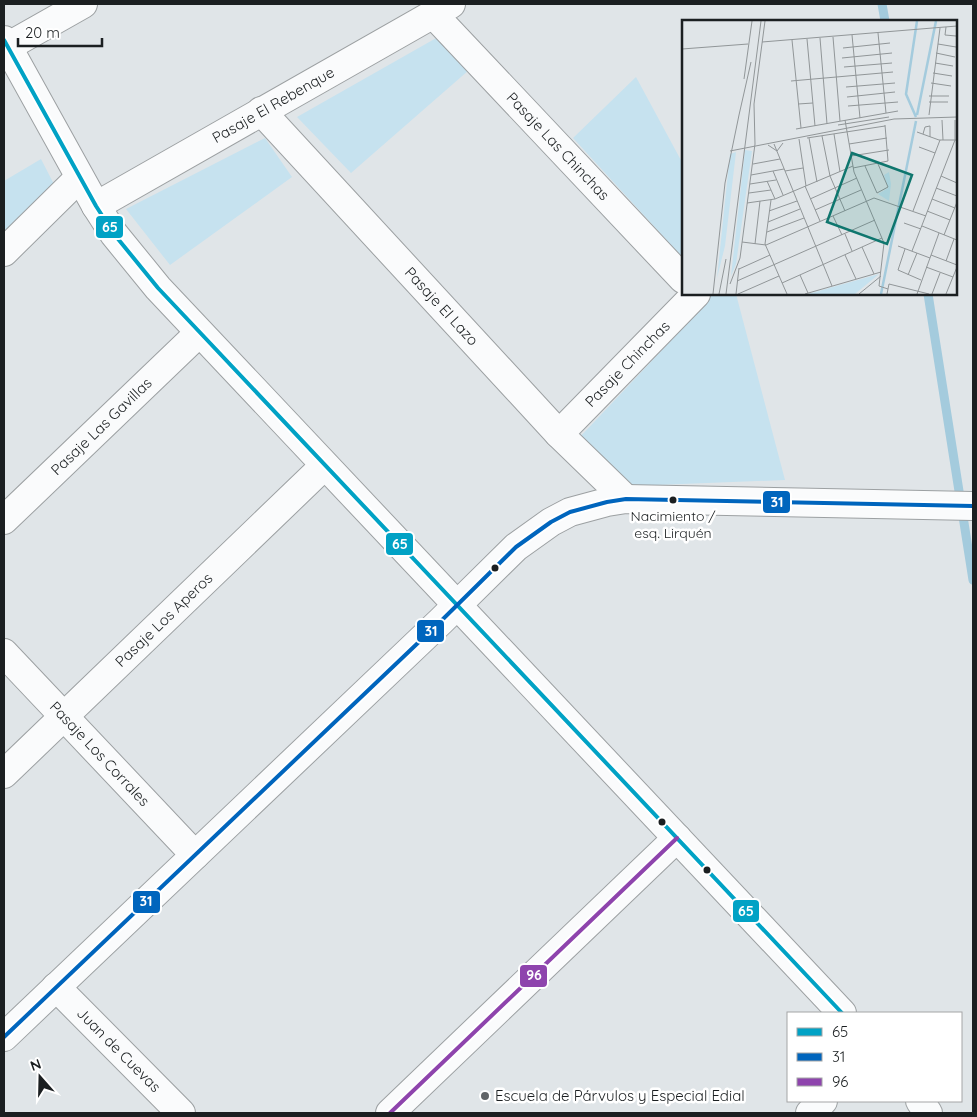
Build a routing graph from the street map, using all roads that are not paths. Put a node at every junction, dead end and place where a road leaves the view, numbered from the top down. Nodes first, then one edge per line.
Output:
1 (83, 4) edge
2 (442, 9) edge
3 (6, 44) edge
4 (261, 112) junction
5 (80, 178) junction
6 (96, 206) junction
7 (4, 252) edge
8 (682, 278) edge
9 (695, 295) edge
10 (199, 333) junction
11 (559, 434) junction
12 (324, 466) junction
13 (626, 499) junction
14 (973, 506) edge
15 (4, 520) edge
16 (458, 605) junction
17 (4, 653) edge
18 (64, 716) junction
19 (4, 774) edge
20 (677, 838) junction
21 (195, 855) junction
22 (56, 987) junction
23 (841, 1012) edge
24 (4, 1037) edge
25 (822, 1102) edge
26 (921, 1102) edge
27 (181, 1113) edge
28 (390, 1113) edge
29 (810, 1113) edge
30 (928, 1113) edge

1 - 3 street
2 - 4 street, Pasaje El Rebenque
2 - 8 street, Pasaje Las Chinchas
3 - 5 street
4 - 6 street, Pasaje El Rebenque
4 - 11 street, Pasaje El Lazo
5 - 6 street
5 - 7 street
6 - 10 street
9 - 11 street, Pasaje Chinchas
10 - 12 street
10 - 15 street, Pasaje Las Gavillas
11 - 13 street, Pasaje El Lazo
12 - 16 street
12 - 18 street, Pasaje Los Aperos
13 - 14 street
13 - 16 street
16 - 20 street
16 - 21 street
17 - 18 street, Pasaje Los Corrales
18 - 19 street, Pasaje Los Aperos
18 - 21 street, Pasaje Los Corrales
20 - 23 street
20 - 28 street
21 - 22 street
22 - 24 street
22 - 27 street, Juan de Cuevas
25 - 29 street
26 - 30 street

